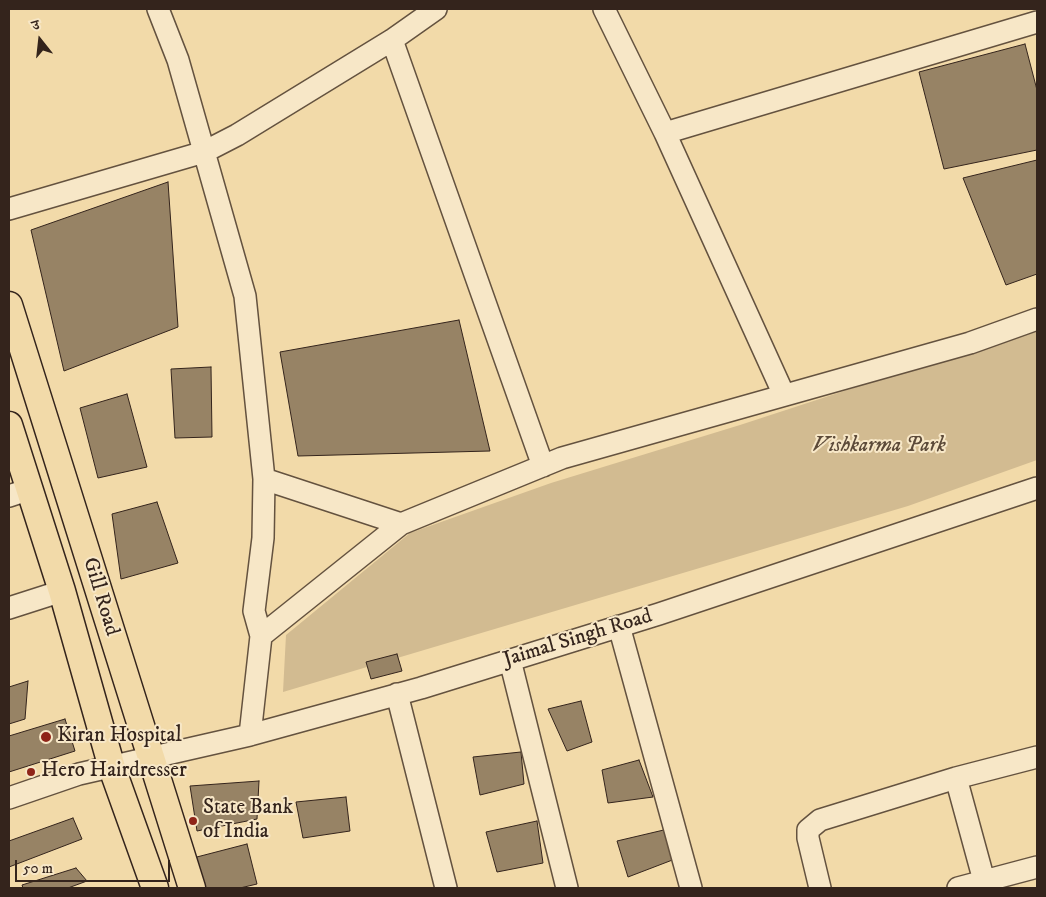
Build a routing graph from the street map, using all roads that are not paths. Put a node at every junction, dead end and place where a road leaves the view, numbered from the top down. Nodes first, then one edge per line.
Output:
1 (158, 9) edge
2 (436, 9) edge
3 (604, 9) edge
4 (1037, 22) edge
5 (392, 40) junction
6 (665, 133) junction
7 (204, 152) junction
8 (9, 209) edge
9 (9, 305) edge
10 (1037, 319) edge
11 (784, 394) junction
12 (9, 426) edge
13 (542, 466) junction
14 (264, 479) junction
15 (1037, 488) edge
16 (19, 493) edge
17 (401, 524) junction
18 (62, 591) junction
19 (9, 608) edge
20 (619, 626) junction
21 (261, 636) junction
22 (510, 660) junction
23 (397, 694) junction
24 (250, 735) junction
25 (1037, 757) edge
26 (150, 758) junction
27 (112, 768) junction
28 (956, 778) junction
29 (9, 798) edge
30 (1037, 867) edge
31 (985, 884) edge
32 (155, 888) edge
33 (192, 888) edge
34 (446, 888) edge
35 (567, 888) edge
36 (690, 888) edge
37 (820, 888) edge
38 (958, 888) edge

1 - 7 street
2 - 5 street
3 - 6 street
4 - 6 street
5 - 7 street
5 - 13 street
6 - 11 street
7 - 8 street
7 - 14 street
9 - 26 main road, Gill Road
10 - 11 street
11 - 13 street
12 - 16 main road, Gill Road
13 - 17 street
14 - 17 street
14 - 21 street
15 - 20 street, Jaimal Singh Road
16 - 18 main road, Gill Road
17 - 21 street
18 - 19 street
18 - 27 main road, Gill Road
20 - 22 street, Jaimal Singh Road
20 - 36 street
21 - 24 street
22 - 23 street, Jaimal Singh Road
22 - 35 street
23 - 24 street, Jaimal Singh Road
23 - 34 street
24 - 26 street, Jaimal Singh Road
25 - 28 street
26 - 27 street, Jaimal Singh Road
26 - 33 main road, Gill Road
27 - 29 street, Jaimal Singh Road
27 - 32 main road, Gill Road
28 - 31 street
28 - 37 street
30 - 31 street
31 - 38 street

